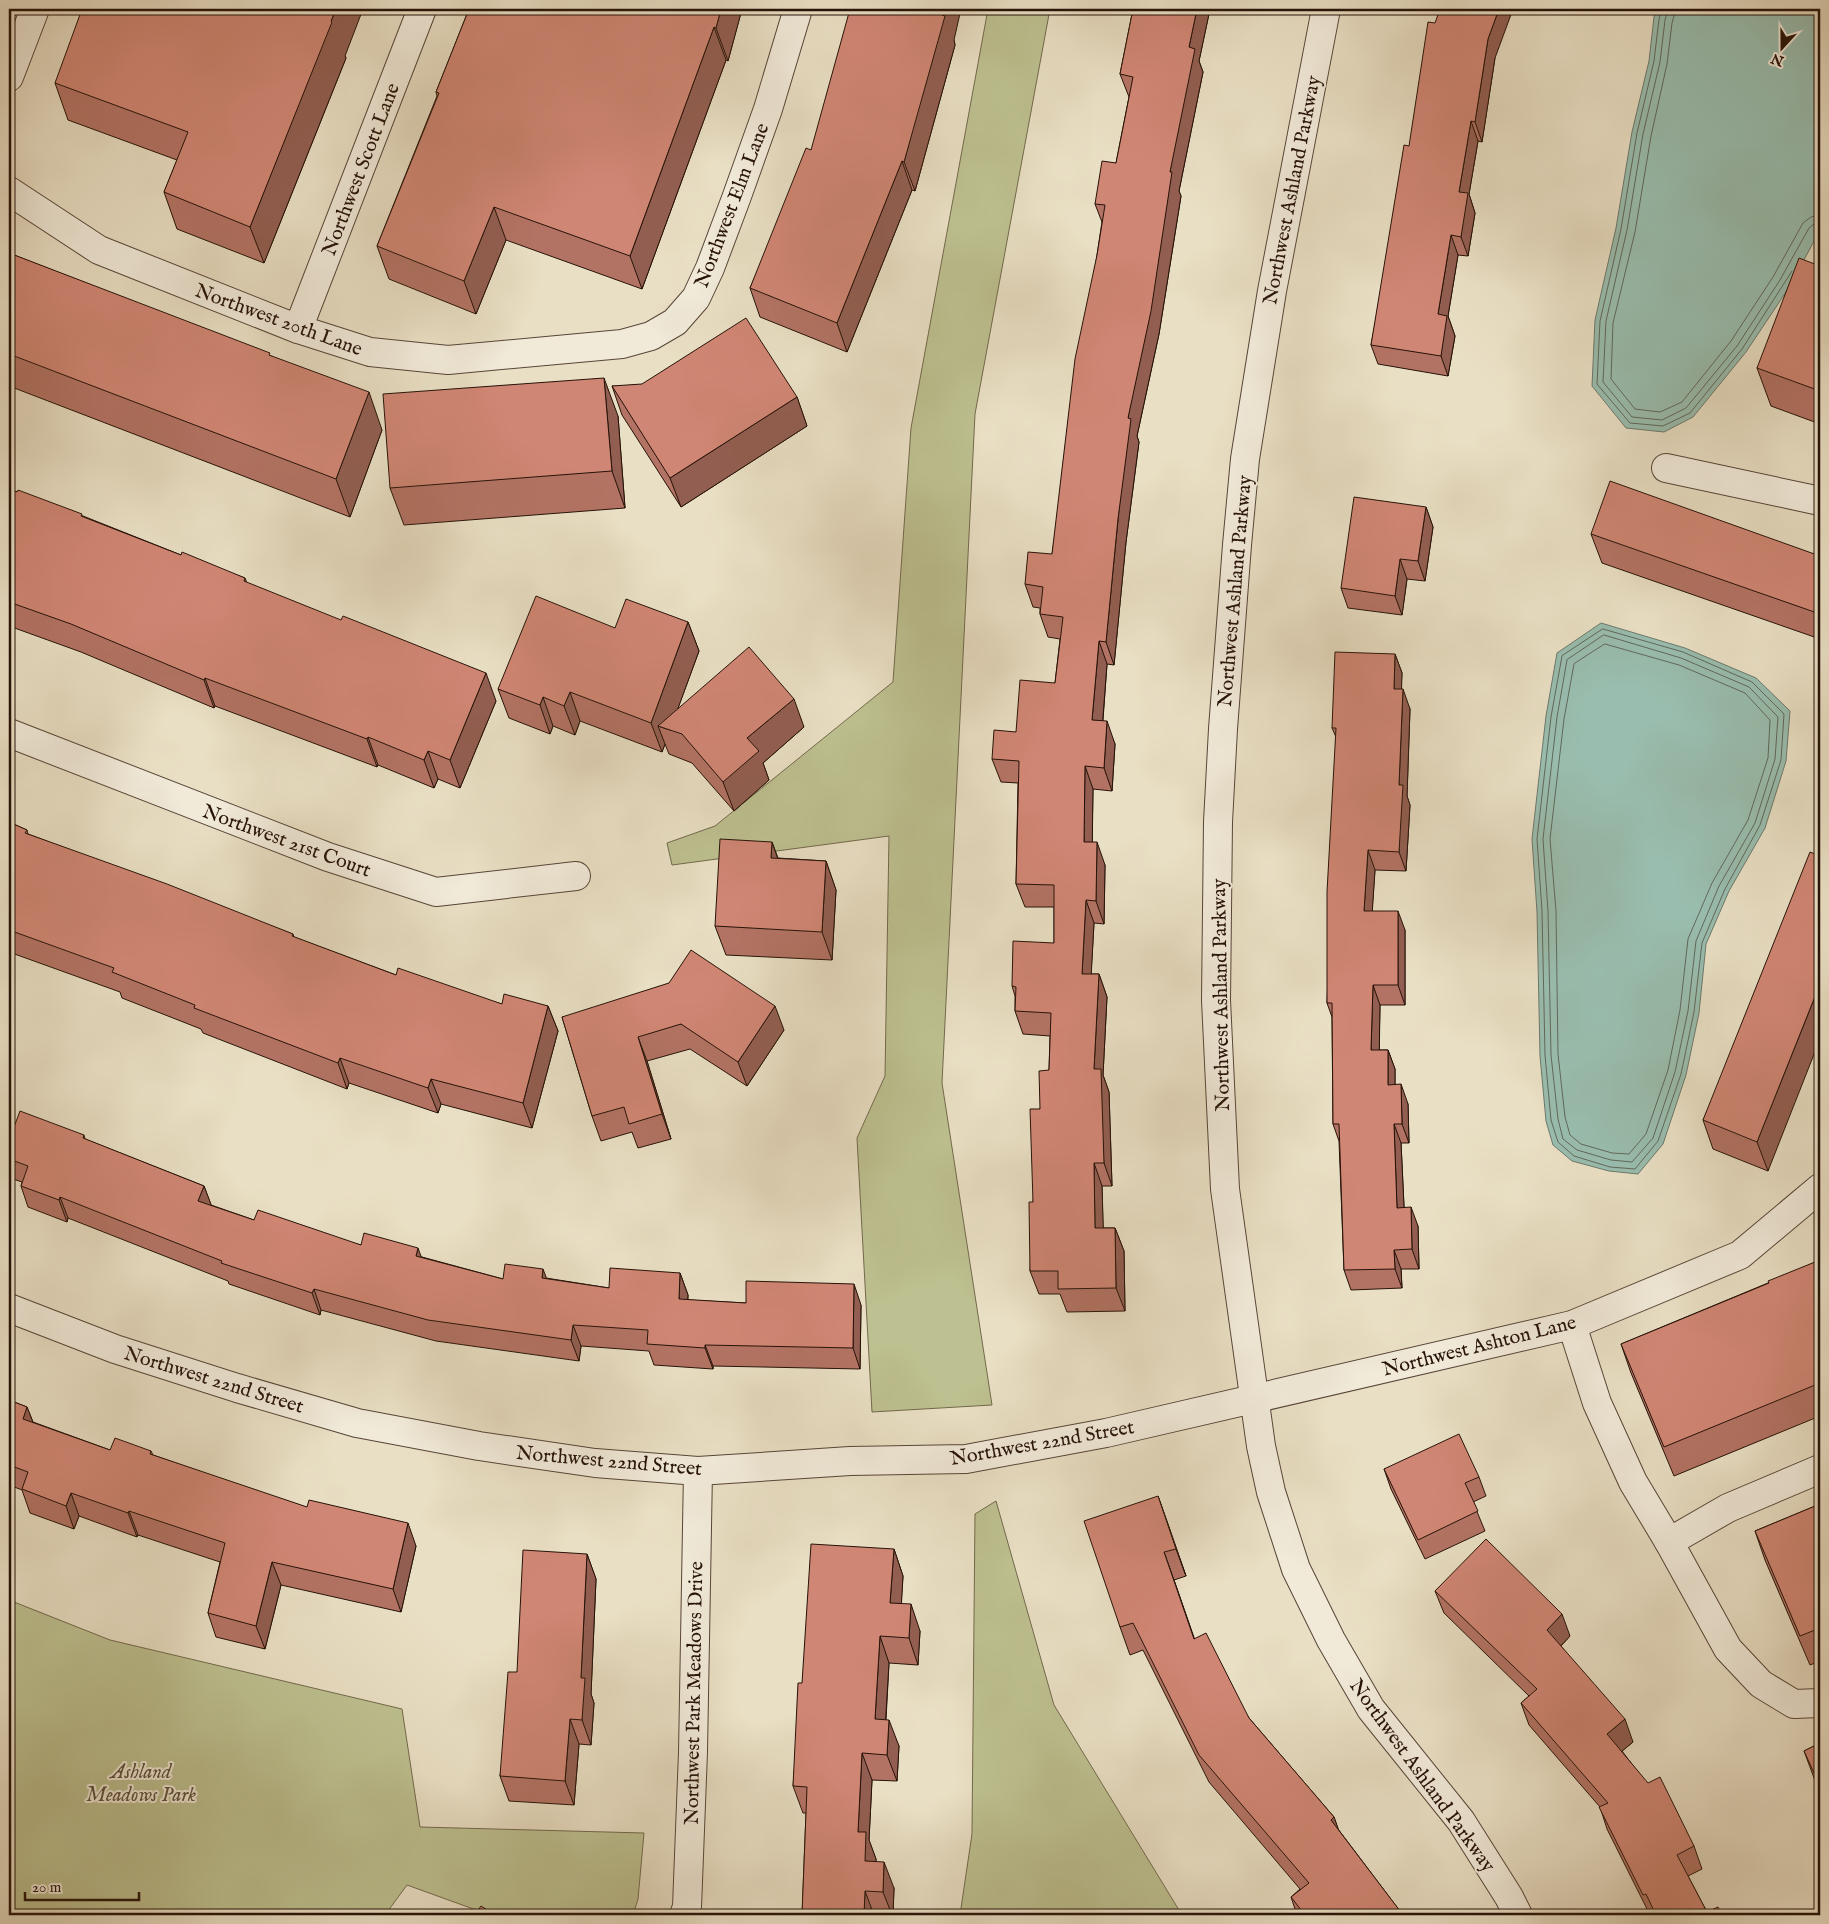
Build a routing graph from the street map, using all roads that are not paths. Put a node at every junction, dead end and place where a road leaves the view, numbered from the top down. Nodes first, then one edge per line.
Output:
1 (35, 9) edge
2 (422, 9) edge
3 (798, 9) edge
4 (1326, 9) edge
5 (9, 77) edge
6 (9, 191) edge
7 (298, 329) junction
8 (573, 349) joint
9 (1666, 468) dead end
10 (1820, 501) edge
11 (9, 733) edge
12 (576, 876) dead end
13 (1820, 1188) edge
14 (9, 1308) edge
15 (1572, 1325) junction
16 (1254, 1400) junction
17 (1820, 1469) edge
18 (698, 1471) junction
19 (1668, 1542) junction
20 (1820, 1703) edge
21 (684, 1915) edge
22 (1518, 1915) edge

1 - 5 street
2 - 7 street, Northwest Scott Lane
3 - 8 street, Northwest Elm Lane
4 - 16 street, Northwest Ashland Parkway
6 - 7 street, Northwest 20th Lane
7 - 8 street, Northwest 20th Lane
9 - 10 street
11 - 12 street, Northwest 21st Court
13 - 15 street, Northwest Ashton Lane
14 - 18 street, Northwest 22nd Street
15 - 16 street, Northwest Ashton Lane
15 - 19 street
16 - 18 street, Northwest 22nd Street
16 - 22 street, Northwest Ashland Parkway
17 - 19 street
18 - 21 street, Northwest Park Meadows Drive
19 - 20 street

